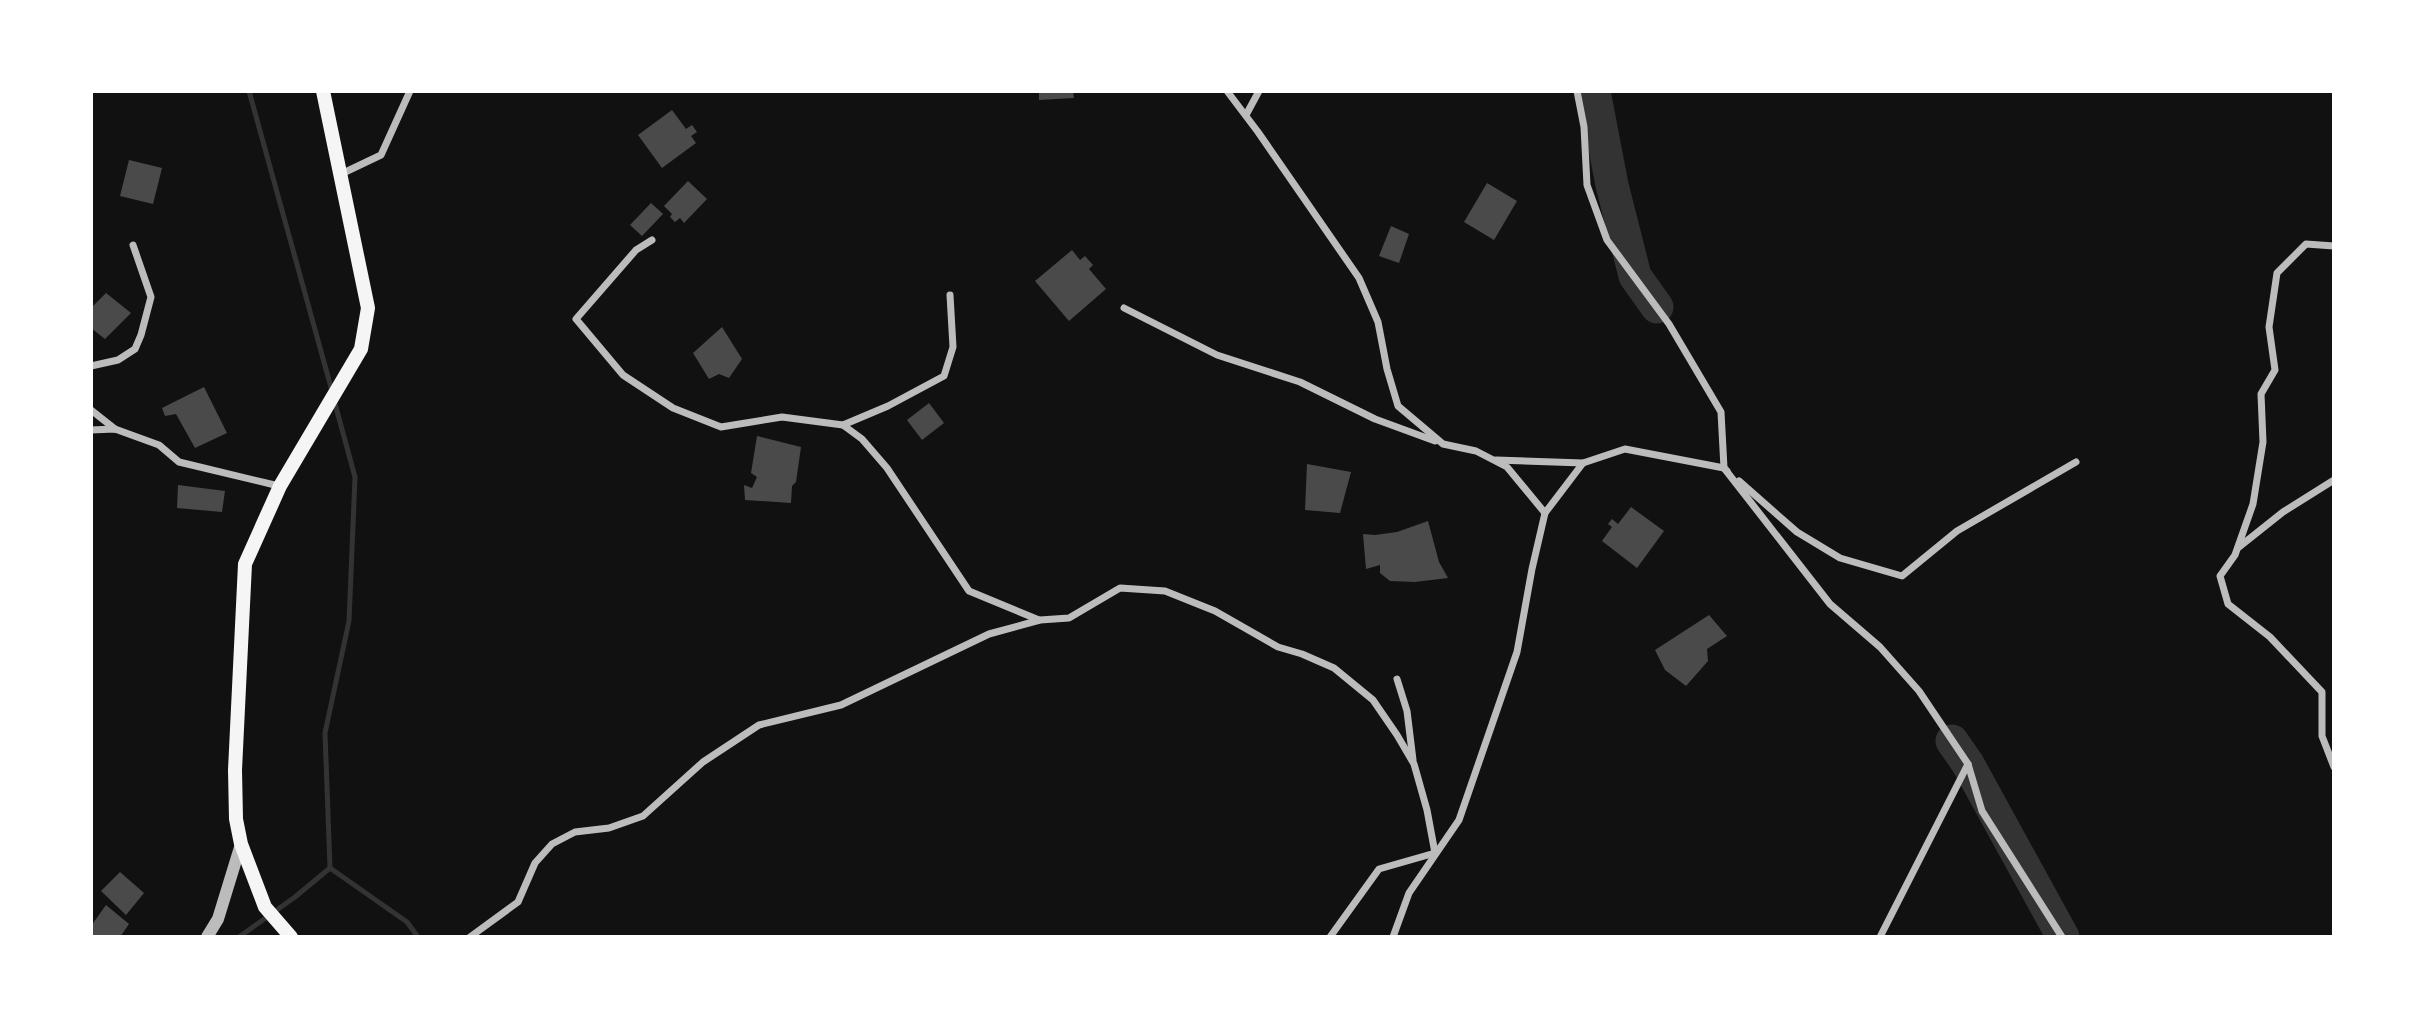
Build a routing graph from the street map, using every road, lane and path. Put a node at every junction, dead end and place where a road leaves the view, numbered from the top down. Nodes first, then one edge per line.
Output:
1 (323, 91) edge
2 (410, 91) edge
3 (1227, 91) edge
4 (1259, 91) edge
5 (1577, 91) edge
6 (1245, 115) junction
7 (339, 175) junction
8 (652, 240) dead end
9 (133, 245) dead end
10 (2334, 246) edge
11 (950, 295) dead end
12 (1124, 308) dead end
13 (91, 366) edge
14 (91, 410) edge
15 (843, 425) junction
16 (115, 429) junction
17 (91, 430) edge
18 (1443, 443) junction
19 (1493, 460) junction
20 (2076, 462) dead end
21 (1583, 463) junction
22 (1724, 468) junction
23 (2334, 480) edge
24 (280, 486) junction
25 (1545, 513) junction
26 (2238, 548) junction
27 (1040, 621) junction
28 (1397, 679) dead end
29 (1414, 764) junction
30 (1968, 764) junction
31 (2334, 767) edge
32 (242, 844) junction
33 (1435, 853) junction
34 (207, 937) edge
35 (291, 937) edge
36 (470, 937) edge
37 (1330, 937) edge
38 (1394, 937) edge
39 (1880, 937) edge
40 (2063, 937) edge

1 - 7 main road
2 - 7 street
3 - 6 street
4 - 6 street
5 - 22 street
6 - 18 street
7 - 24 main road
8 - 15 street
9 - 13 street
10 - 26 street
11 - 15 street
12 - 18 street
14 - 16 street
15 - 27 street
16 - 17 street
16 - 24 street
18 - 19 street
19 - 21 street
19 - 25 street
20 - 22 street
21 - 22 street
21 - 25 street
22 - 30 street
23 - 26 street
24 - 32 main road
25 - 33 street
26 - 31 street
27 - 29 street
27 - 36 street
28 - 29 street
29 - 33 street
30 - 39 street
30 - 40 street
32 - 34 street
32 - 35 main road
33 - 37 street
33 - 38 street

